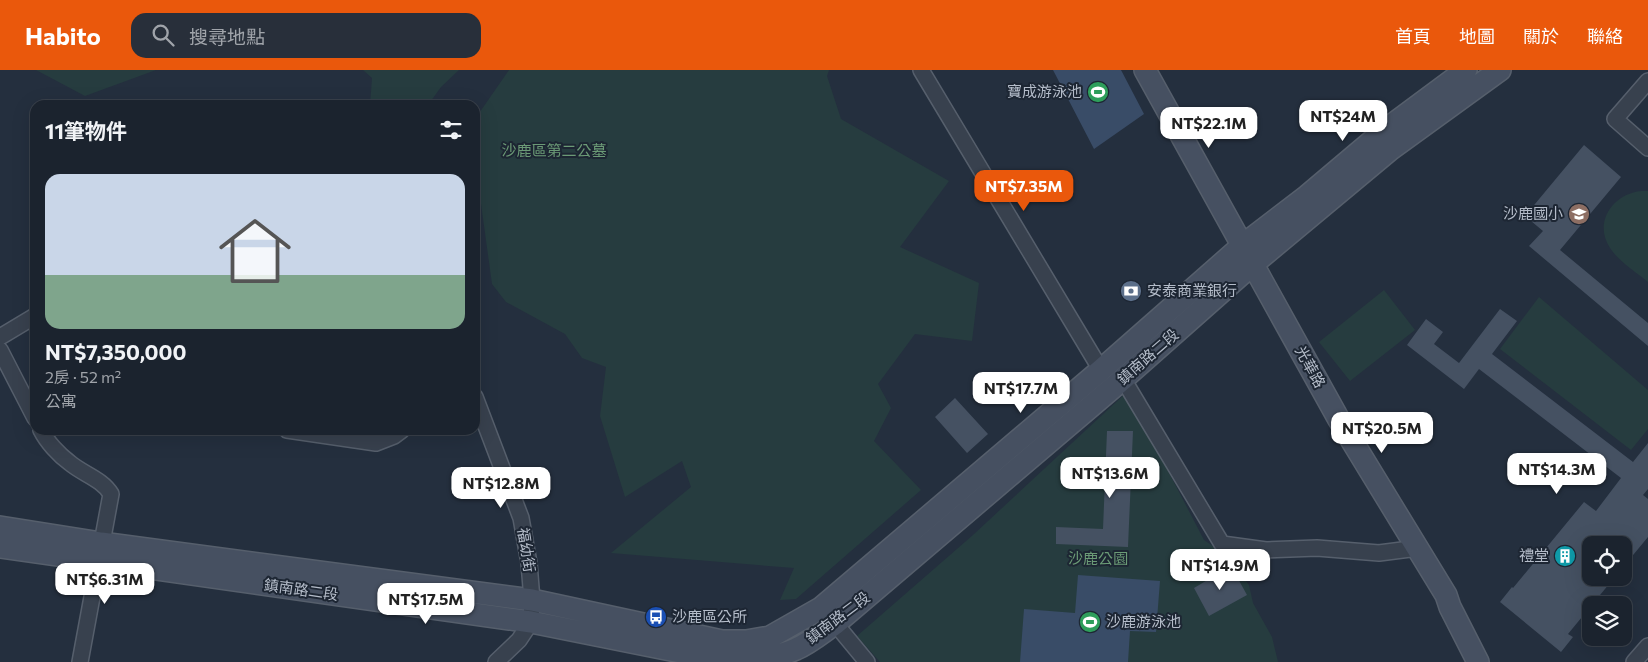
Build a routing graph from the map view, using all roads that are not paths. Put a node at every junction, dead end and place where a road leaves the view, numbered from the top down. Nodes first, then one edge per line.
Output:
1 (921, 70) edge
2 (1145, 70) edge
3 (1466, 70) edge
4 (1500, 70) edge
5 (1648, 80) edge
6 (1648, 148) edge
7 (1242, 245) junction
8 (1253, 264) junction
9 (30, 319) edge
10 (0, 337) edge
11 (0, 350) edge
12 (1101, 370) junction
13 (1123, 378) junction
14 (30, 408) edge
15 (480, 410) edge
16 (44, 435) edge
17 (321, 435) edge
18 (395, 435) edge
19 (0, 527) edge
20 (0, 546) edge
21 (1418, 548) junction
22 (100, 552) junction
23 (532, 600) junction
24 (821, 608) junction
25 (531, 622) junction
26 (836, 624) junction
27 (1648, 646) edge
28 (80, 662) edge
29 (496, 662) edge
30 (867, 662) edge
31 (1478, 662) edge
32 (1634, 662) edge

1 - 12 street
2 - 7 street, 光華路
3 - 7 street, 鎮南路二段
4 - 8 street, 鎮南路二段
5 - 6 street
7 - 8 street, 光華路
7 - 12 street, 鎮南路二段
8 - 13 street, 鎮南路二段
8 - 21 street, 光華路
9 - 10 street
11 - 14 street
12 - 24 street, 鎮南路二段
13 - 21 street
13 - 26 street, 鎮南路二段
15 - 23 street, 福幼街
16 - 22 street
17 - 18 street
19 - 22 street, 鎮南路二段
20 - 22 street, 鎮南路二段
21 - 31 street, 光華路
22 - 23 street, 鎮南路二段
22 - 25 street, 鎮南路二段
22 - 28 street
23 - 24 street, 鎮南路二段
23 - 25 street, 福幼街
24 - 26 street
25 - 26 street, 鎮南路二段
25 - 29 street
26 - 30 street
27 - 32 street

